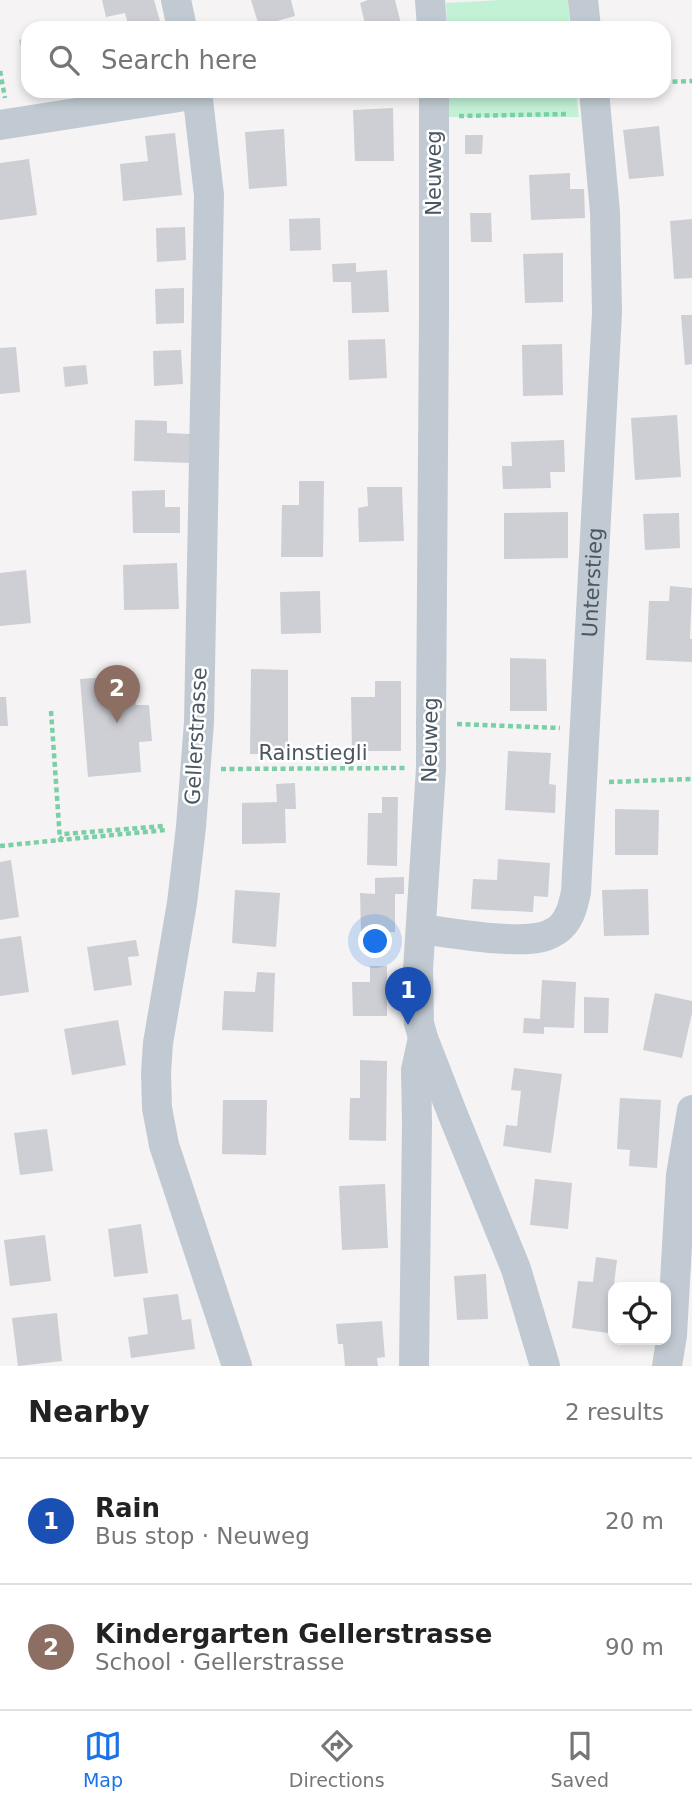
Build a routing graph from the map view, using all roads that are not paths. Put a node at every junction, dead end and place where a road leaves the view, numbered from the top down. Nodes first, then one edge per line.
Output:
1 (176, 0) edge
2 (430, 0) edge
3 (583, 0) edge
4 (180, 21) edge
5 (432, 21) edge
6 (585, 21) edge
7 (166, 98) edge
8 (198, 98) edge
9 (595, 102) edge
10 (434, 104) edge
11 (0, 125) edge
12 (421, 929) junction
13 (423, 1038) junction
14 (692, 1110) edge
15 (453, 1115) junction
16 (417, 1123) junction
17 (237, 1366) edge
18 (414, 1366) edge
19 (545, 1366) edge
20 (667, 1366) edge

1 - 4 street
2 - 5 street
3 - 6 street
7 - 11 street
8 - 17 street, Gellerstrasse
9 - 12 street, Unterstieg
10 - 12 street, Neuweg
12 - 13 street, Neuweg
13 - 15 street, Neuweg
13 - 16 street
14 - 20 street
15 - 16 street
15 - 19 street, Neuweg
16 - 18 street

